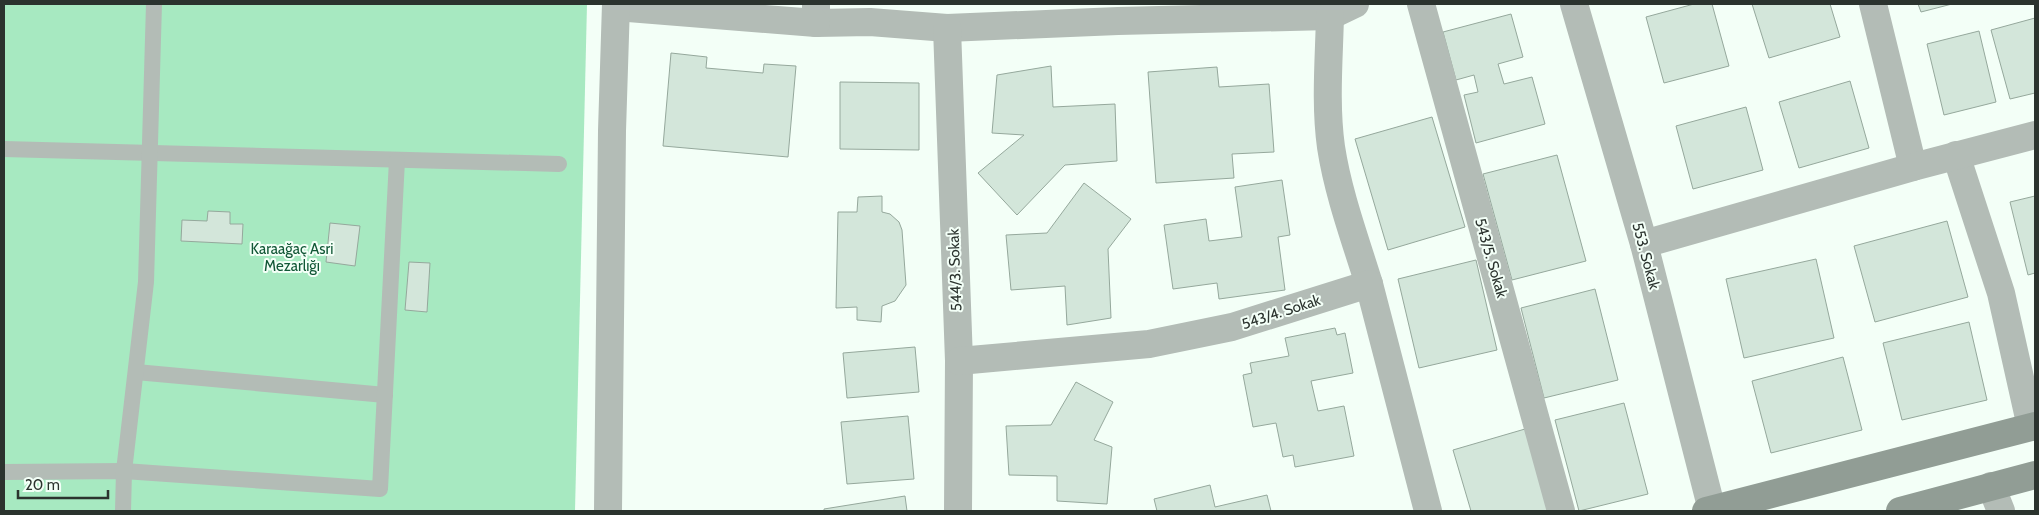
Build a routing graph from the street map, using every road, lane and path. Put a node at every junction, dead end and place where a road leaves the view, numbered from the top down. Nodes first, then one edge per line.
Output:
1 (154, 4) edge
2 (1355, 4) edge
3 (1420, 4) edge
4 (1574, 4) edge
5 (1873, 4) edge
6 (616, 5) edge
7 (1118, 12) edge
8 (816, 14) edge
9 (1330, 16) junction
10 (947, 28) junction
11 (2035, 135) edge
12 (4, 149) edge
13 (150, 153) junction
14 (1956, 155) junction
15 (397, 160) junction
16 (558, 164) dead end
17 (1913, 167) junction
18 (1644, 244) junction
19 (1369, 284) junction
20 (959, 361) junction
21 (136, 372) junction
22 (385, 395) junction
23 (2033, 426) edge
24 (124, 471) junction
25 (4, 472) edge
26 (2035, 475) edge
27 (1991, 486) junction
28 (1709, 510) edge
29 (123, 511) edge
30 (608, 511) edge
31 (958, 511) edge
32 (1428, 511) edge
33 (1561, 511) edge
34 (1900, 511) edge
35 (2001, 511) edge

1 - 13 lane
2 - 9 street
3 - 33 street, 543/5. Sokak
4 - 18 street, 553. Sokak
5 - 17 street
6 - 8 street
6 - 30 street
7 - 9 street
7 - 10 street
8 - 10 street
9 - 19 street
10 - 20 street, 544/3. Sokak
11 - 14 street
12 - 13 lane
13 - 15 lane
13 - 21 lane
14 - 17 street
14 - 23 street
15 - 16 lane
15 - 22 lane
17 - 18 street
18 - 28 street, 553. Sokak
19 - 20 street, 543/4. Sokak
19 - 32 street
20 - 31 street, 544/3. Sokak
21 - 22 lane
21 - 24 lane
22 - 24 lane
23 - 28 street
24 - 25 lane
24 - 29 lane
26 - 27 street
27 - 34 street
27 - 35 street

